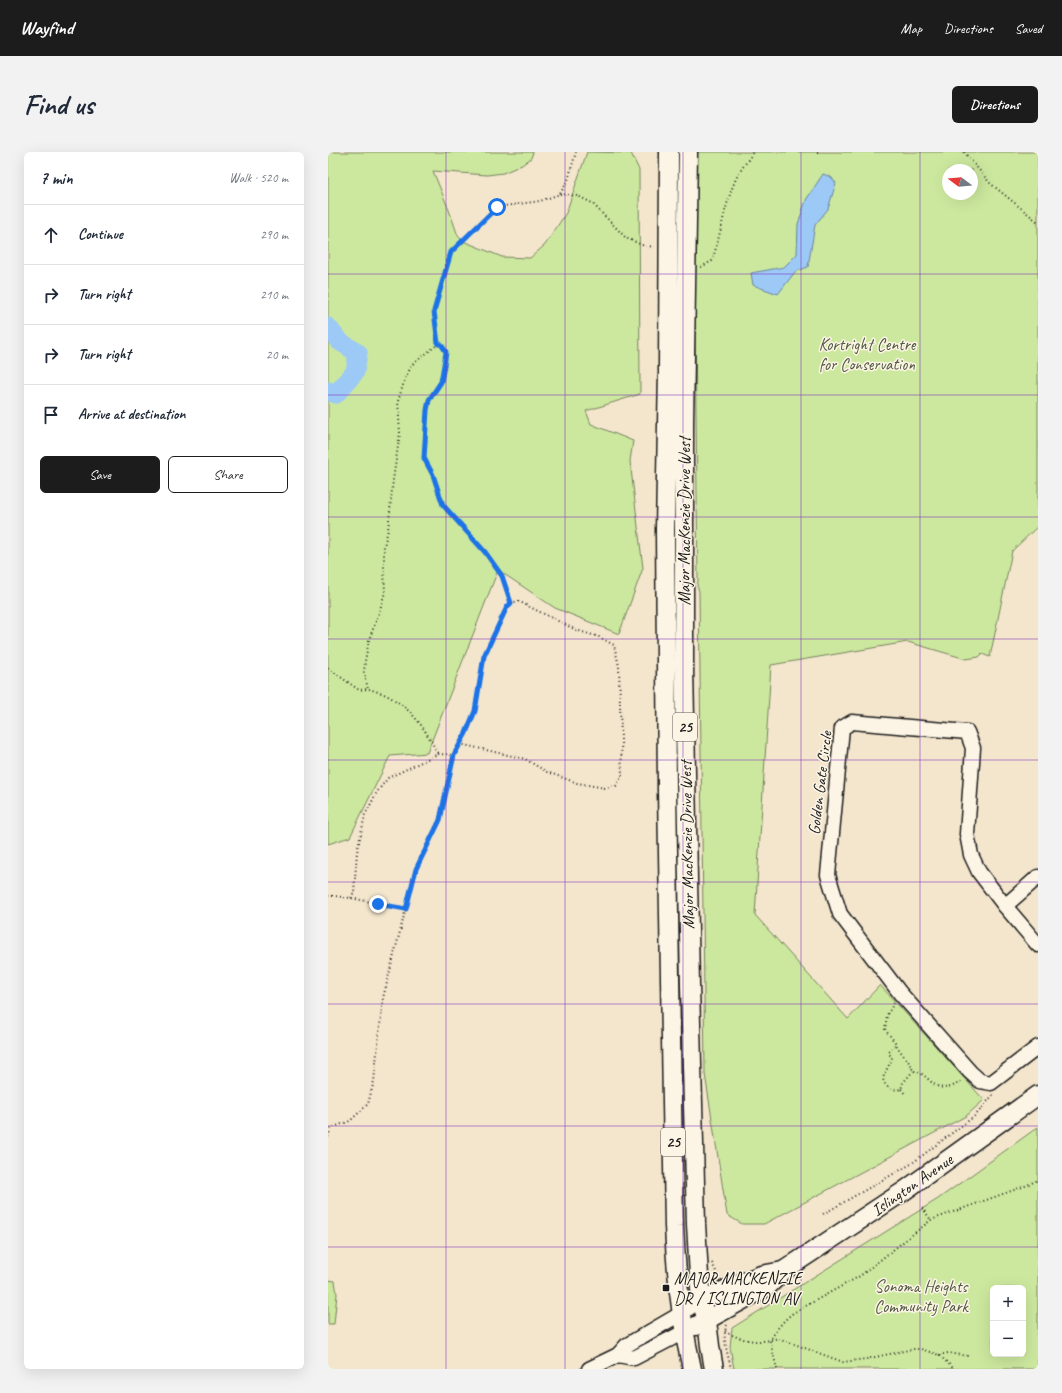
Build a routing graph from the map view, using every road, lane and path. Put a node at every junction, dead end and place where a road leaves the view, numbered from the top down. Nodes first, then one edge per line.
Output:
1 (576, 152) edge
2 (669, 152) edge
3 (688, 152) edge
4 (753, 152) edge
5 (964, 152) edge
6 (560, 194) junction
7 (1038, 222) edge
8 (658, 248) dead end
9 (700, 267) dead end
10 (438, 344) junction
11 (511, 603) junction
12 (328, 668) edge
13 (368, 689) junction
14 (460, 744) junction
15 (438, 754) junction
16 (454, 755) junction
17 (1038, 877) edge
18 (328, 896) edge
19 (351, 898) junction
20 (1005, 906) junction
21 (406, 909) junction
22 (1038, 945) edge
23 (900, 993) junction
24 (896, 1045) junction
25 (1038, 1047) edge
26 (913, 1072) junction
27 (963, 1078) dead end
28 (901, 1089) junction
29 (906, 1095) dead end
30 (993, 1095) dead end
31 (1038, 1095) edge
32 (328, 1137) edge
33 (1038, 1180) edge
34 (922, 1208) dead end
35 (824, 1214) dead end
36 (931, 1220) junction
37 (711, 1260) dead end
38 (716, 1270) dead end
39 (783, 1271) junction
40 (701, 1300) junction
41 (682, 1313) junction
42 (707, 1321) junction
43 (728, 1324) dead end
44 (725, 1331) junction
45 (684, 1332) junction
46 (770, 1341) junction
47 (618, 1355) junction
48 (939, 1355) junction
49 (968, 1356) dead end
50 (589, 1369) edge
51 (692, 1369) edge
52 (714, 1369) edge
53 (731, 1369) edge
54 (777, 1369) edge
55 (954, 1369) edge

1 - 6 path
2 - 41 main road, Major MacKenzie Drive West / 25
3 - 40 main road, Major MacKenzie Drive West / 25
4 - 9 path
5 - 7 path
6 - 8 path
6 - 10 path
10 - 11 path
10 - 13 path
11 - 14 path
11 - 14 path
12 - 13 path
13 - 15 path
14 - 16 path
15 - 16 path
15 - 19 path
16 - 21 path
17 - 20 street
18 - 19 path
19 - 21 path
20 - 22 street, Golden Gate Circle
20 - 23 street, Golden Gate Circle
21 - 32 path
23 - 24 path
23 - 25 street, Golden Gate Circle
24 - 26 path
24 - 28 path
26 - 27 path
26 - 28 path
28 - 29 path
30 - 35 path
31 - 39 main road, Islington Avenue
33 - 36 path
34 - 36 path
36 - 46 path
37 - 38 path
39 - 40 main road, Islington Avenue
39 - 42 main road, Islington Avenue
40 - 41 street, Islington Avenue
40 - 42 main road, Major MacKenzie Drive West / 25
41 - 45 main road, Major MacKenzie Drive West / 25
41 - 47 street, Islington Avenue
42 - 45 main road, Islington Avenue
42 - 52 main road, Major MacKenzie Drive West / 25
43 - 44 path
44 - 46 path
44 - 53 path
45 - 47 street, Islington Avenue
45 - 51 main road, Major MacKenzie Drive West / 25
46 - 48 path
46 - 54 path
47 - 50 street, Islington Avenue
48 - 49 path
48 - 55 path

